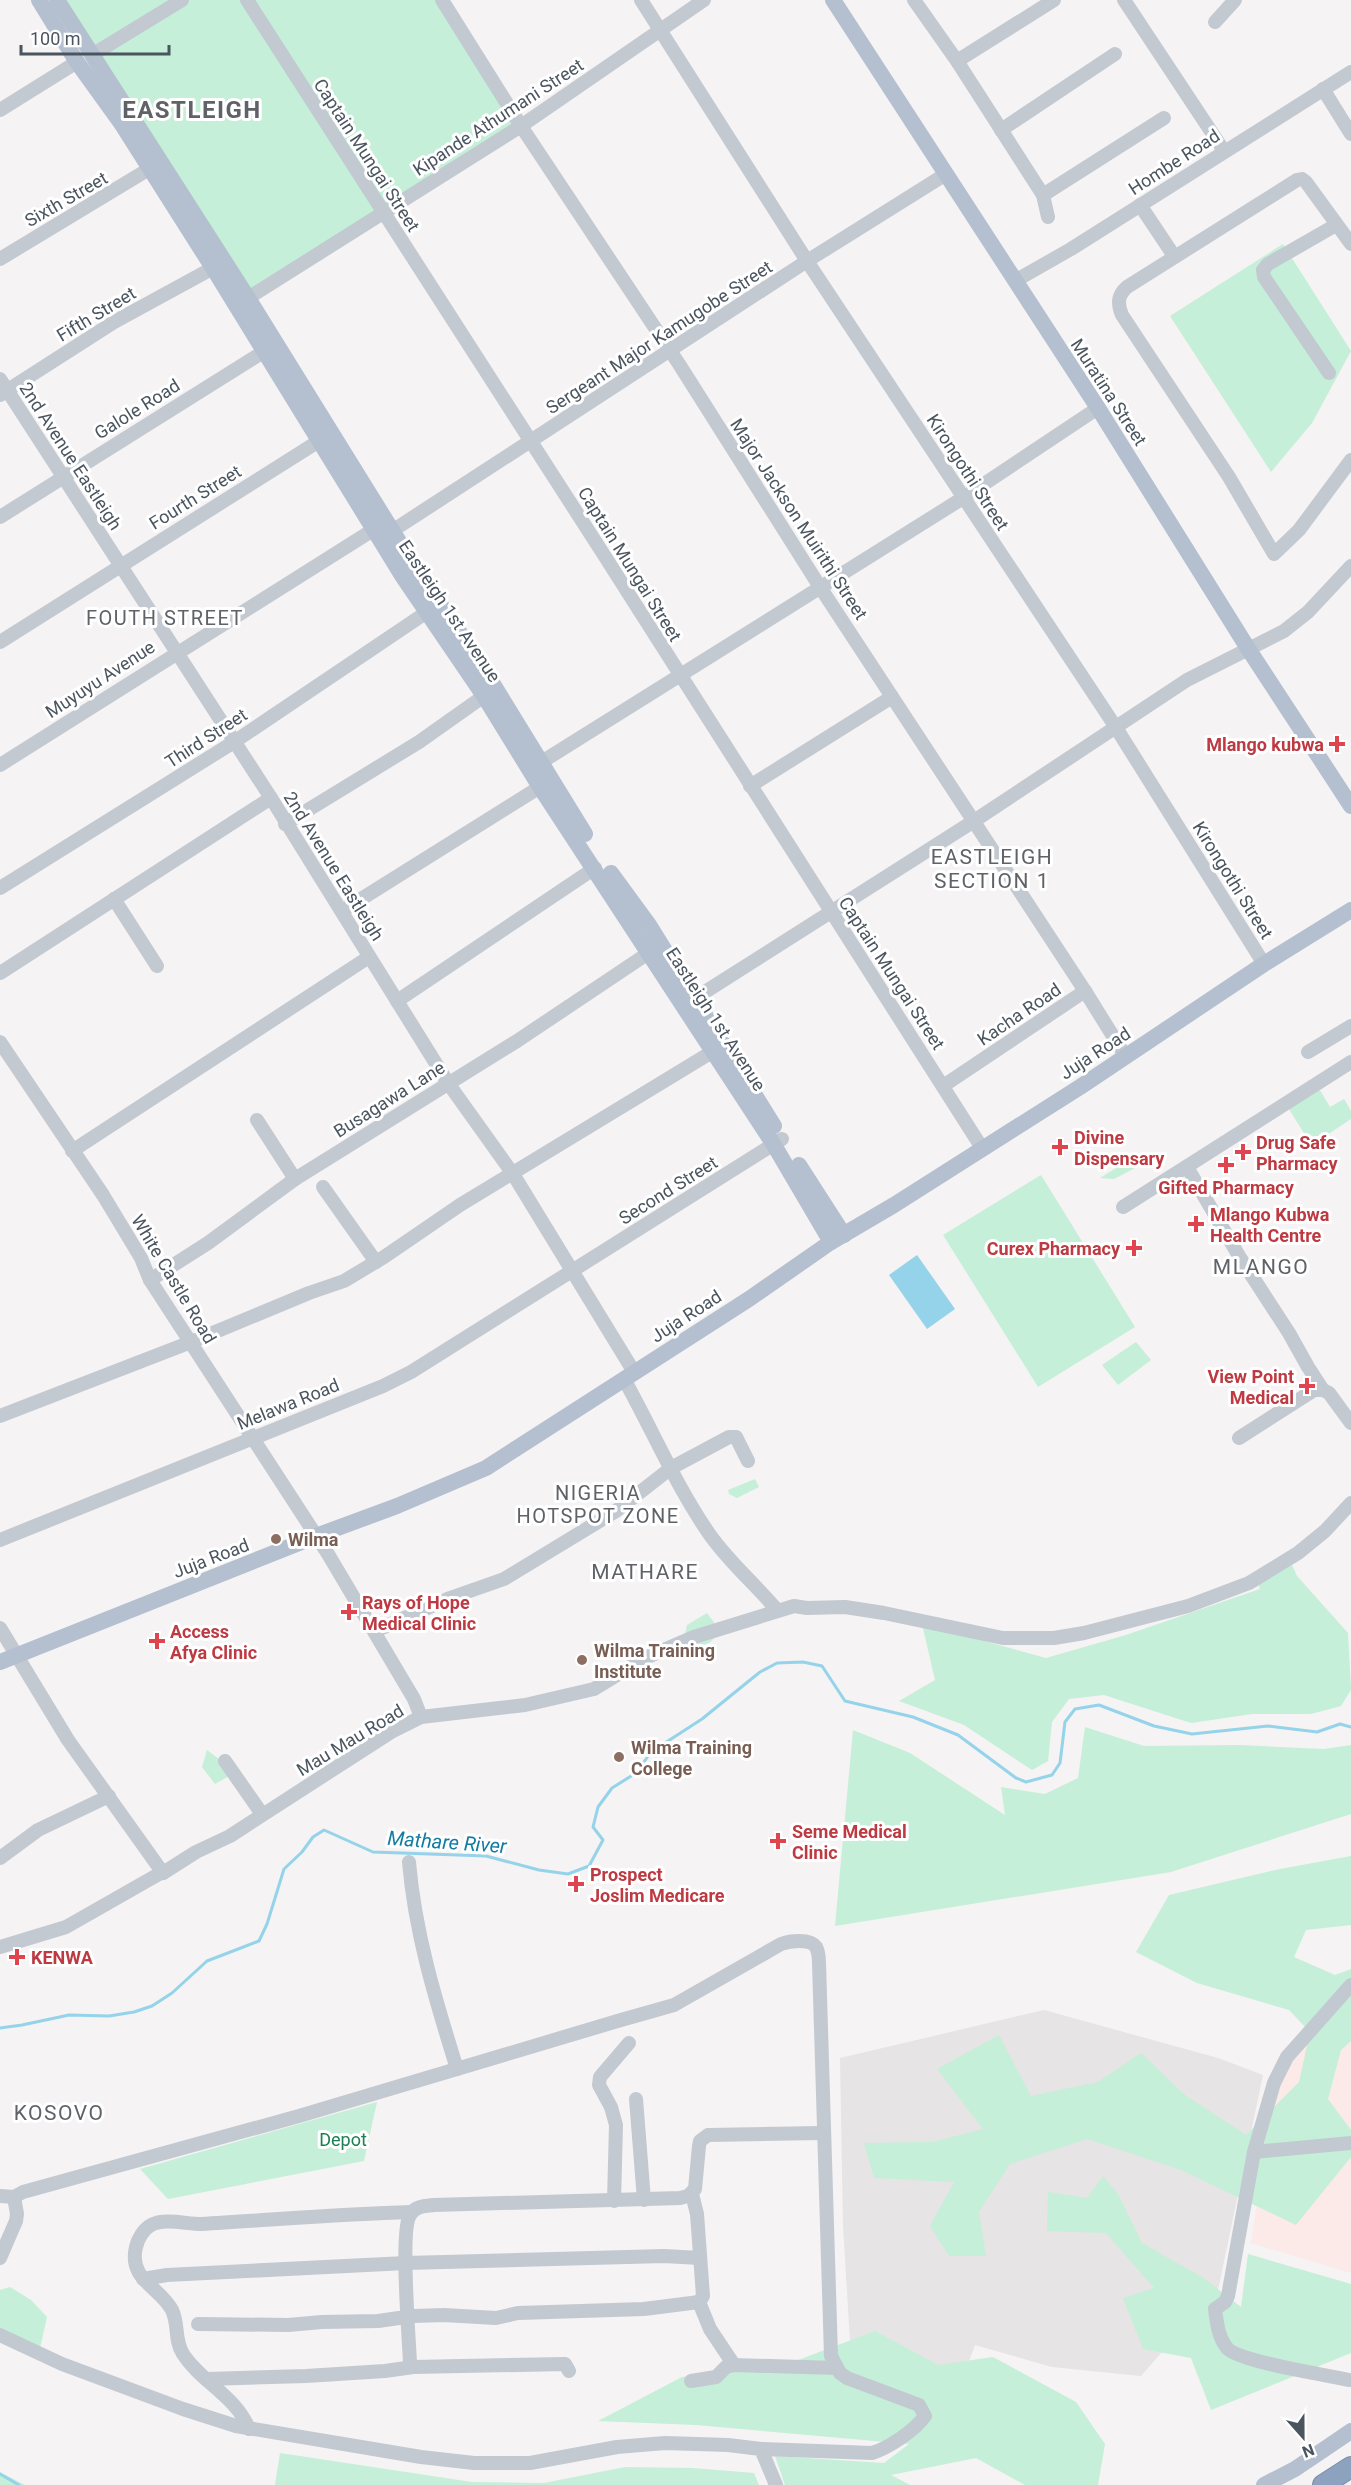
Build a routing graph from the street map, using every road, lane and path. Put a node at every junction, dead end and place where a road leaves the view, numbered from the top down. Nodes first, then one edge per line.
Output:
1 (39, 0) edge
2 (57, 0) edge
3 (182, 0) edge
4 (247, 0) edge
5 (442, 0) edge
6 (641, 0) edge
7 (704, 0) edge
8 (833, 0) edge
9 (914, 0) edge
10 (1054, 0) edge
11 (1124, 0) edge
12 (1235, 0) edge
13 (1215, 22) dead end
14 (661, 29) junction
15 (1115, 54) dead end
16 (84, 58) junction
17 (957, 61) junction
18 (1351, 72) edge
19 (1323, 89) junction
20 (0, 110) edge
21 (1164, 118) dead end
22 (521, 126) junction
23 (1000, 130) junction
24 (1351, 134) edge
25 (1224, 151) junction
26 (149, 170) junction
27 (946, 174) junction
28 (1043, 195) junction
29 (1140, 205) junction
30 (382, 213) junction
31 (1048, 217) dead end
32 (1336, 225) junction
33 (1351, 244) edge
34 (1174, 256) junction
35 (0, 259) edge
36 (807, 261) junction
37 (213, 268) junction
38 (1015, 281) junction
39 (248, 298) junction
40 (670, 351) junction
41 (263, 352) junction
42 (1329, 373) dead end
43 (2, 388) edge
44 (1098, 408) junction
45 (319, 441) junction
46 (531, 442) junction
47 (1351, 460) edge
48 (63, 476) junction
49 (963, 498) junction
50 (0, 517) edge
51 (373, 530) junction
52 (392, 531) junction
53 (120, 565) junction
54 (1351, 566) edge
55 (820, 587) junction
56 (427, 612) junction
57 (0, 642) edge
58 (1249, 650) junction
59 (175, 652) junction
60 (679, 676) junction
61 (484, 696) junction
62 (892, 697) junction
63 (1115, 726) junction
64 (234, 742) junction
65 (540, 763) junction
66 (0, 765) edge
67 (750, 786) junction
68 (540, 787) junction
69 (271, 798) junction
70 (1351, 806) edge
71 (974, 820) junction
72 (285, 824) junction
73 (595, 868) junction
74 (0, 888) edge
75 (114, 898) junction
76 (1350, 910) edge
77 (342, 911) junction
78 (831, 911) junction
79 (650, 952) junction
80 (369, 957) junction
81 (1264, 964) junction
82 (157, 966) dead end
83 (0, 973) edge
84 (1085, 991) junction
85 (397, 1001) junction
86 (690, 1001) junction
87 (1351, 1026) edge
88 (0, 1042) edge
89 (712, 1052) junction
90 (1308, 1052) dead end
91 (1126, 1057) junction
92 (1351, 1062) edge
93 (448, 1083) junction
94 (943, 1086) junction
95 (257, 1120) dead end
96 (778, 1142) junction
97 (982, 1148) junction
98 (72, 1150) junction
99 (1188, 1167) junction
100 (513, 1174) junction
101 (295, 1179) junction
102 (323, 1187) dead end
103 (1123, 1208) dead end
104 (821, 1211) junction
105 (870, 1221) junction
106 (838, 1239) junction
107 (376, 1262) junction
108 (796, 1266) junction
109 (573, 1270) junction
110 (150, 1280) junction
111 (191, 1342) junction
112 (629, 1376) junction
113 (1323, 1390) junction
114 (0, 1416) edge
115 (1351, 1423) edge
116 (252, 1438) junction
117 (1239, 1438) dead end
118 (748, 1461) dead end
119 (671, 1468) junction
120 (1351, 1503) edge
121 (315, 1536) junction
122 (0, 1540) edge
123 (777, 1610) junction
124 (0, 1628) edge
125 (375, 1631) junction
126 (16, 1655) junction
127 (0, 1662) edge
128 (421, 1717) junction
129 (225, 1761) dead end
130 (109, 1796) junction
131 (262, 1814) junction
132 (0, 1858) edge
133 (409, 1862) dead end
134 (164, 1873) junction
135 (0, 1947) edge
136 (1351, 1985) edge
137 (629, 2043) dead end
138 (457, 2070) junction
139 (636, 2099) dead end
140 (822, 2133) junction
141 (1351, 2144) edge
142 (1254, 2152) junction
143 (692, 2194) junction
144 (0, 2196) edge
145 (14, 2197) junction
146 (644, 2200) junction
147 (614, 2201) junction
148 (411, 2212) junction
149 (0, 2258) edge
150 (700, 2258) junction
151 (406, 2264) junction
152 (143, 2279) junction
153 (699, 2302) junction
154 (407, 2317) junction
155 (198, 2324) dead end
156 (0, 2335) edge
157 (734, 2366) junction
158 (413, 2367) junction
159 (836, 2368) junction
160 (569, 2371) dead end
161 (207, 2379) junction
162 (1349, 2380) dead end
163 (691, 2381) dead end
164 (249, 2428) junction
165 (1351, 2431) edge
166 (761, 2449) junction
167 (1351, 2468) edge
168 (776, 2485) edge
169 (1264, 2485) edge
170 (1323, 2485) edge

1 - 16 main road, Eastleigh 1st Avenue
2 - 16 main road, Eastleigh 1st Avenue
3 - 16 street
4 - 30 street, Captain Mungai Street
5 - 22 street, Major Jackson Muirithi Street
6 - 14 street, Kirongothi Street
7 - 14 street, Kipande Athumani Street
8 - 27 main road, Muratina Street
9 - 17 street
10 - 17 street
11 - 25 street
12 - 13 street
14 - 22 street, Kipande Athumani Street
14 - 36 street, Kirongothi Street
15 - 23 street
16 - 20 street
16 - 26 main road, Eastleigh 1st Avenue
16 - 39 main road, Eastleigh 1st Avenue
17 - 23 street
18 - 19 street, Hombe Road
19 - 24 street
19 - 25 street, Hombe Road
21 - 28 street
22 - 30 street, Kipande Athumani Street
22 - 40 street, Major Jackson Muirithi Street
23 - 28 street
25 - 29 street, Hombe Road
26 - 35 street, Sixth Street
26 - 37 main road, Eastleigh 1st Avenue
27 - 36 street, Sergeant Major Kamugobe Street
27 - 38 main road, Muratina Street
28 - 31 street
29 - 34 street
29 - 38 street, Hombe Road
30 - 39 street, Kipande Athumani Street
30 - 46 street, Captain Mungai Street
32 - 33 street
32 - 34 street
32 - 42 street
34 - 47 street
36 - 40 street, Sergeant Major Kamugobe Street
36 - 49 street, Kirongothi Street
37 - 41 main road, Eastleigh 1st Avenue
37 - 43 street, Fifth Street
38 - 44 main road, Muratina Street
39 - 52 main road, Eastleigh 1st Avenue
40 - 46 street, Sergeant Major Kamugobe Street
40 - 55 street, Major Jackson Muirithi Street
41 - 45 main road, Eastleigh 1st Avenue
41 - 48 street, Galole Road
43 - 48 street, 2nd Avenue Eastleigh
44 - 49 street
44 - 58 main road, Muratina Street
45 - 51 main road, Eastleigh 1st Avenue
45 - 53 street, Fourth Street
46 - 52 street, Sergeant Major Kamugobe Street
46 - 60 street, Captain Mungai Street
48 - 50 street, Galole Road
48 - 53 street, 2nd Avenue Eastleigh
49 - 55 street
49 - 63 street, Kirongothi Street
51 - 56 main road, Eastleigh 1st Avenue
51 - 59 street, Muyuyu Avenue
52 - 65 main road, Eastleigh 1st Avenue
53 - 57 street, Fourth Street
53 - 59 street, 2nd Avenue Eastleigh
54 - 58 street
55 - 60 street
55 - 62 street, Major Jackson Muirithi Street
56 - 61 main road, Eastleigh 1st Avenue
56 - 64 street, Third Street
58 - 63 street
58 - 70 main road, Muratina Street
59 - 64 street, 2nd Avenue Eastleigh
59 - 66 street, Muyuyu Avenue
60 - 65 street
60 - 67 street, Captain Mungai Street
61 - 68 main road, Eastleigh 1st Avenue
61 - 72 street
62 - 67 street
62 - 71 street, Major Jackson Muirithi Street
63 - 71 street
63 - 81 street, Kirongothi Street
64 - 69 street, 2nd Avenue Eastleigh
64 - 74 street, Third Street
65 - 86 main road, Eastleigh 1st Avenue
67 - 78 street, Captain Mungai Street
68 - 73 main road, Eastleigh 1st Avenue
68 - 77 street
69 - 72 street, 2nd Avenue Eastleigh
69 - 75 street
71 - 78 street
71 - 84 street, Major Jackson Muirithi Street
72 - 77 street, 2nd Avenue Eastleigh
73 - 79 main road, Eastleigh 1st Avenue
73 - 85 street
75 - 82 street
75 - 83 street
76 - 81 main road, Juja Road
77 - 80 street, 2nd Avenue Eastleigh
78 - 86 street
78 - 94 street, Captain Mungai Street
79 - 86 main road, Eastleigh 1st Avenue
79 - 93 street, Busagawa Lane
80 - 85 street, 2nd Avenue Eastleigh
80 - 98 street
81 - 91 main road, Juja Road
84 - 91 street, Major Jackson Muirithi Street
84 - 94 street, Kacha Road
85 - 93 street, 2nd Avenue Eastleigh
86 - 89 main road, Eastleigh 1st Avenue
86 - 96 main road, Eastleigh 1st Avenue
87 - 90 street
88 - 98 street, White Castle Road
89 - 96 main road, Eastleigh 1st Avenue
89 - 100 street
91 - 97 main road, Juja Road
92 - 99 street
93 - 100 street, 2nd Avenue Eastleigh
93 - 101 street, Busagawa Lane
94 - 97 street, Captain Mungai Street
95 - 101 street
96 - 104 main road, Eastleigh 1st Avenue
96 - 109 street, Second Street
97 - 105 main road, Juja Road
98 - 110 street, White Castle Road
99 - 103 street
99 - 113 street
100 - 107 street
100 - 109 street, 2nd Avenue Eastleigh
101 - 110 street, Busagawa Lane
102 - 107 street
104 - 105 main road
104 - 106 main road, Eastleigh 1st Avenue
104 - 108 main road
105 - 106 main road, Juja Road
106 - 108 main road, Juja Road
107 - 111 street
108 - 112 main road, Juja Road
109 - 112 street, 2nd Avenue Eastleigh
109 - 116 street, Melawa Road
110 - 111 street, White Castle Road
111 - 114 street
111 - 116 street, White Castle Road
112 - 119 street, 2nd Avenue Eastleigh
112 - 121 main road, Juja Road
113 - 115 street
113 - 117 street
116 - 121 street, White Castle Road
116 - 122 street, Melawa Road
118 - 119 street
119 - 123 street, 2nd Avenue Eastleigh
119 - 125 street
120 - 123 street, Mau Mau Road
121 - 125 street, White Castle Road
121 - 126 main road, Juja Road
123 - 128 street, Mau Mau Road
124 - 126 street
125 - 128 street, White Castle Road
126 - 127 main road, Juja Road
126 - 130 street
128 - 131 street, Mau Mau Road
129 - 131 street
130 - 132 street
130 - 134 street
131 - 134 street, Mau Mau Road
133 - 138 street
134 - 135 street, Mau Mau Road
136 - 142 street
137 - 147 street
138 - 140 street
138 - 145 street
139 - 146 street
140 - 143 street
140 - 159 street
141 - 142 street
142 - 162 street
143 - 146 street
143 - 150 street
144 - 145 street
145 - 149 street
146 - 147 street
147 - 148 street
148 - 151 street
148 - 152 street
150 - 151 street
150 - 153 street
151 - 152 street
151 - 154 street
152 - 161 street
153 - 154 street
153 - 157 street
154 - 155 street
154 - 158 street
156 - 164 street
157 - 159 street
157 - 163 street
158 - 160 street
158 - 161 street
159 - 166 street
161 - 164 street
164 - 166 street
165 - 169 main road
166 - 168 street
167 - 170 highway

